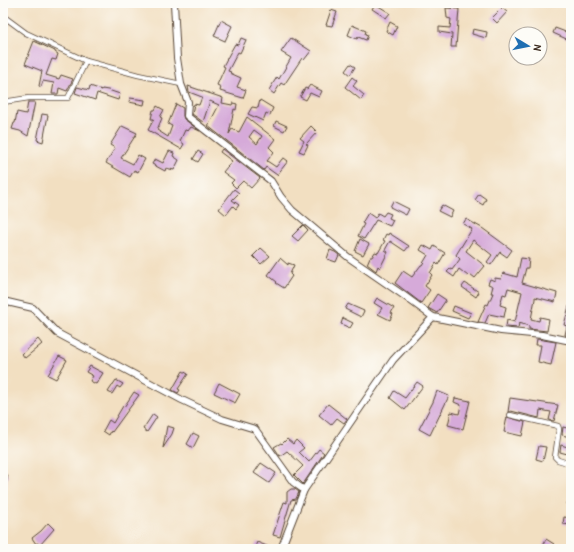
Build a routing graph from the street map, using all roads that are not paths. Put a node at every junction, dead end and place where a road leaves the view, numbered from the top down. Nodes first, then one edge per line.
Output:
1 (174, 3) edge
2 (3, 16) edge
3 (86, 61) junction
4 (180, 84) junction
5 (3, 102) edge
6 (3, 301) edge
7 (433, 317) junction
8 (571, 341) edge
9 (510, 415) dead end
10 (571, 464) edge
11 (304, 490) junction
12 (281, 549) edge

1 - 4 street
2 - 3 street
3 - 4 street
3 - 5 street
4 - 7 street
6 - 11 street
7 - 8 street
7 - 11 street
9 - 10 street
11 - 12 street

